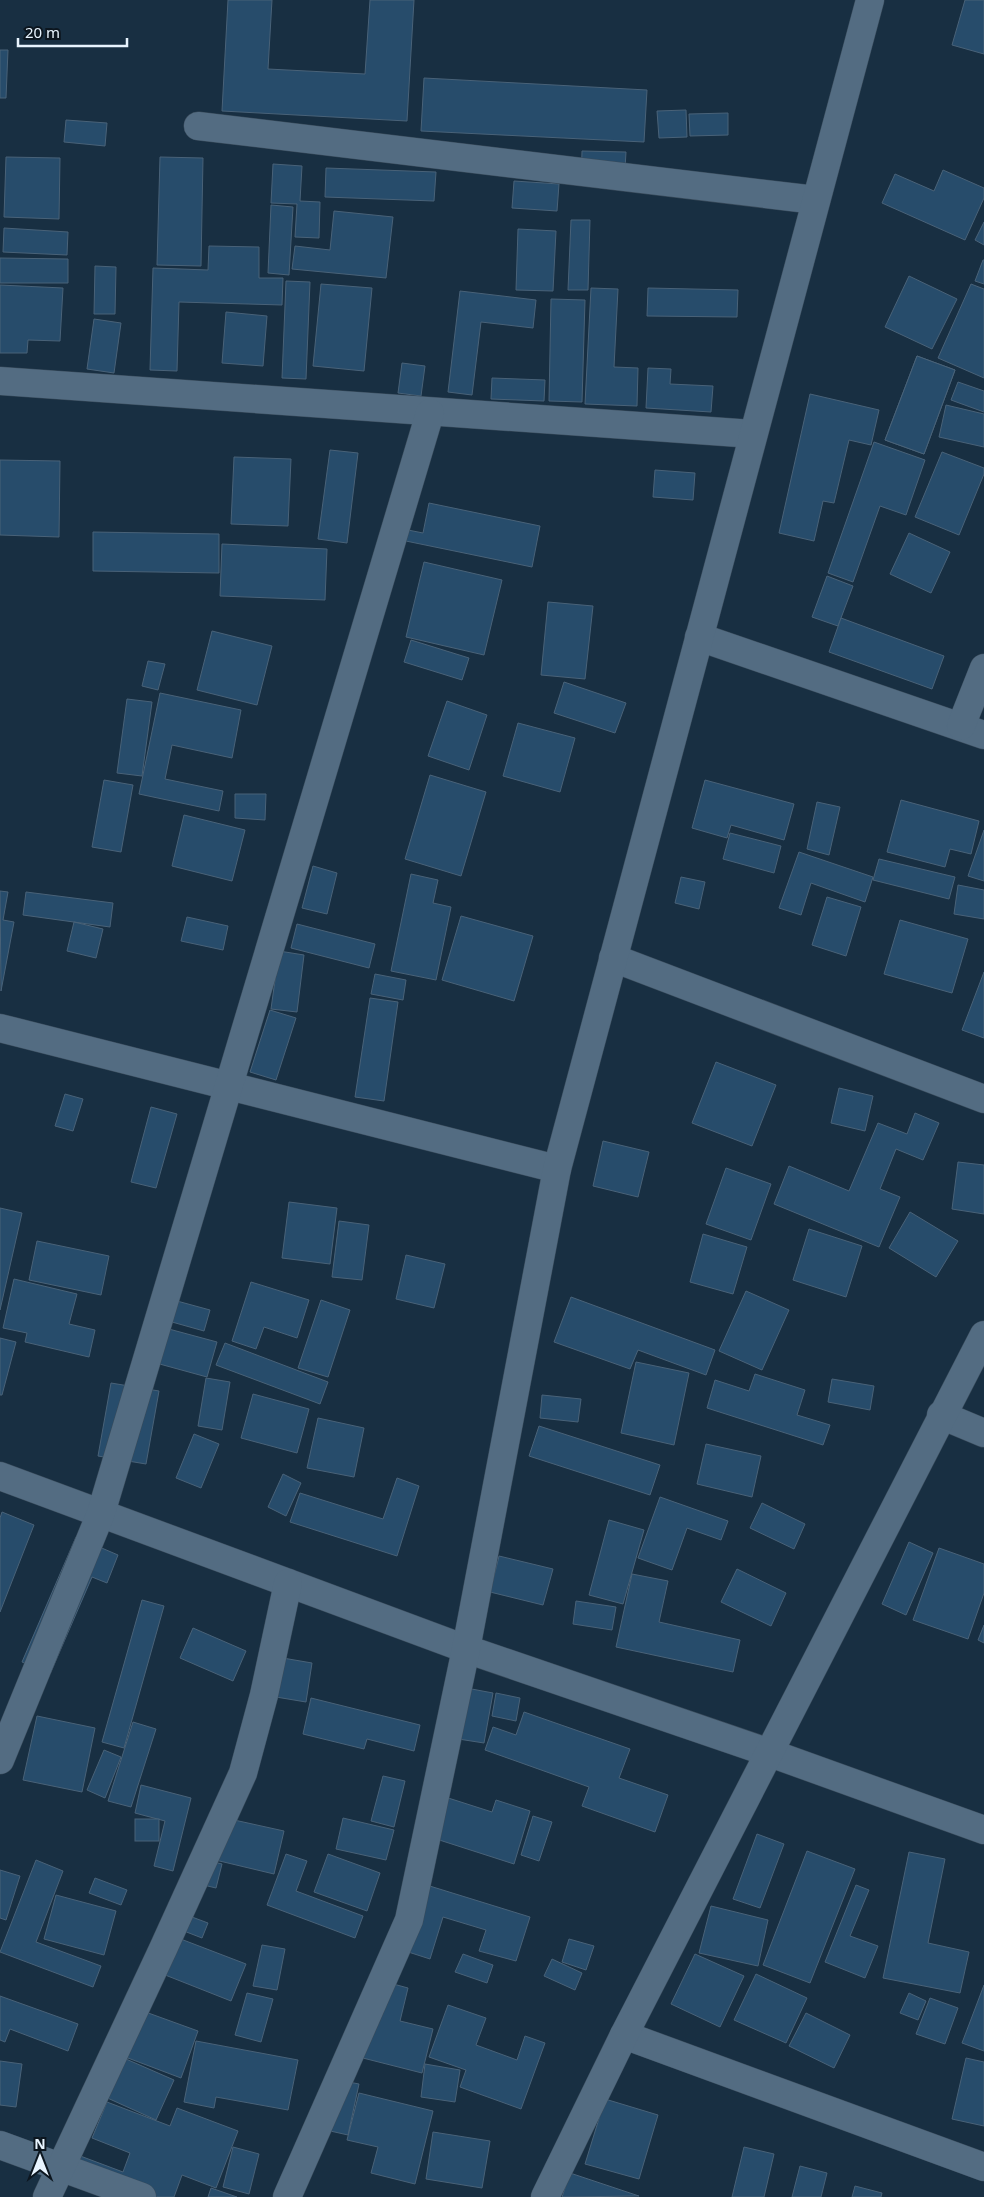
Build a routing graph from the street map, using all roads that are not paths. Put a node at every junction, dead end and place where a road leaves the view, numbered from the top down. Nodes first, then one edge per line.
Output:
1 (870, 0) edge
2 (198, 126) dead end
3 (816, 200) junction
4 (0, 381) edge
5 (430, 412) junction
6 (753, 434) junction
7 (699, 637) junction
8 (984, 668) edge
9 (972, 731) edge
10 (613, 958) junction
11 (0, 1028) edge
12 (230, 1085) junction
13 (984, 1099) edge
14 (557, 1169) junction
15 (984, 1335) edge
16 (941, 1415) junction
17 (984, 1433) edge
18 (0, 1476) edge
19 (101, 1513) junction
20 (288, 1583) junction
21 (466, 1649) junction
22 (770, 1753) junction
23 (0, 1760) edge
24 (984, 1830) edge
25 (624, 2035) junction
26 (0, 2145) edge
27 (61, 2167) junction
28 (984, 2167) edge
29 (47, 2197) edge
30 (142, 2197) edge
31 (287, 2197) edge
32 (544, 2197) edge

1 - 3 street
2 - 3 street
3 - 6 street
4 - 5 street
5 - 6 street
5 - 12 street
6 - 7 street
7 - 9 street
7 - 10 street
8 - 9 street
10 - 13 street
10 - 14 street
11 - 12 street
12 - 14 street
12 - 19 street
14 - 21 street
15 - 16 street
16 - 17 street
16 - 22 street
18 - 19 street
19 - 20 street
19 - 23 street
20 - 21 street
20 - 27 street
21 - 22 street
21 - 31 street
22 - 24 street
22 - 25 street
25 - 28 street
25 - 32 street
26 - 27 street
27 - 29 street
27 - 30 street

